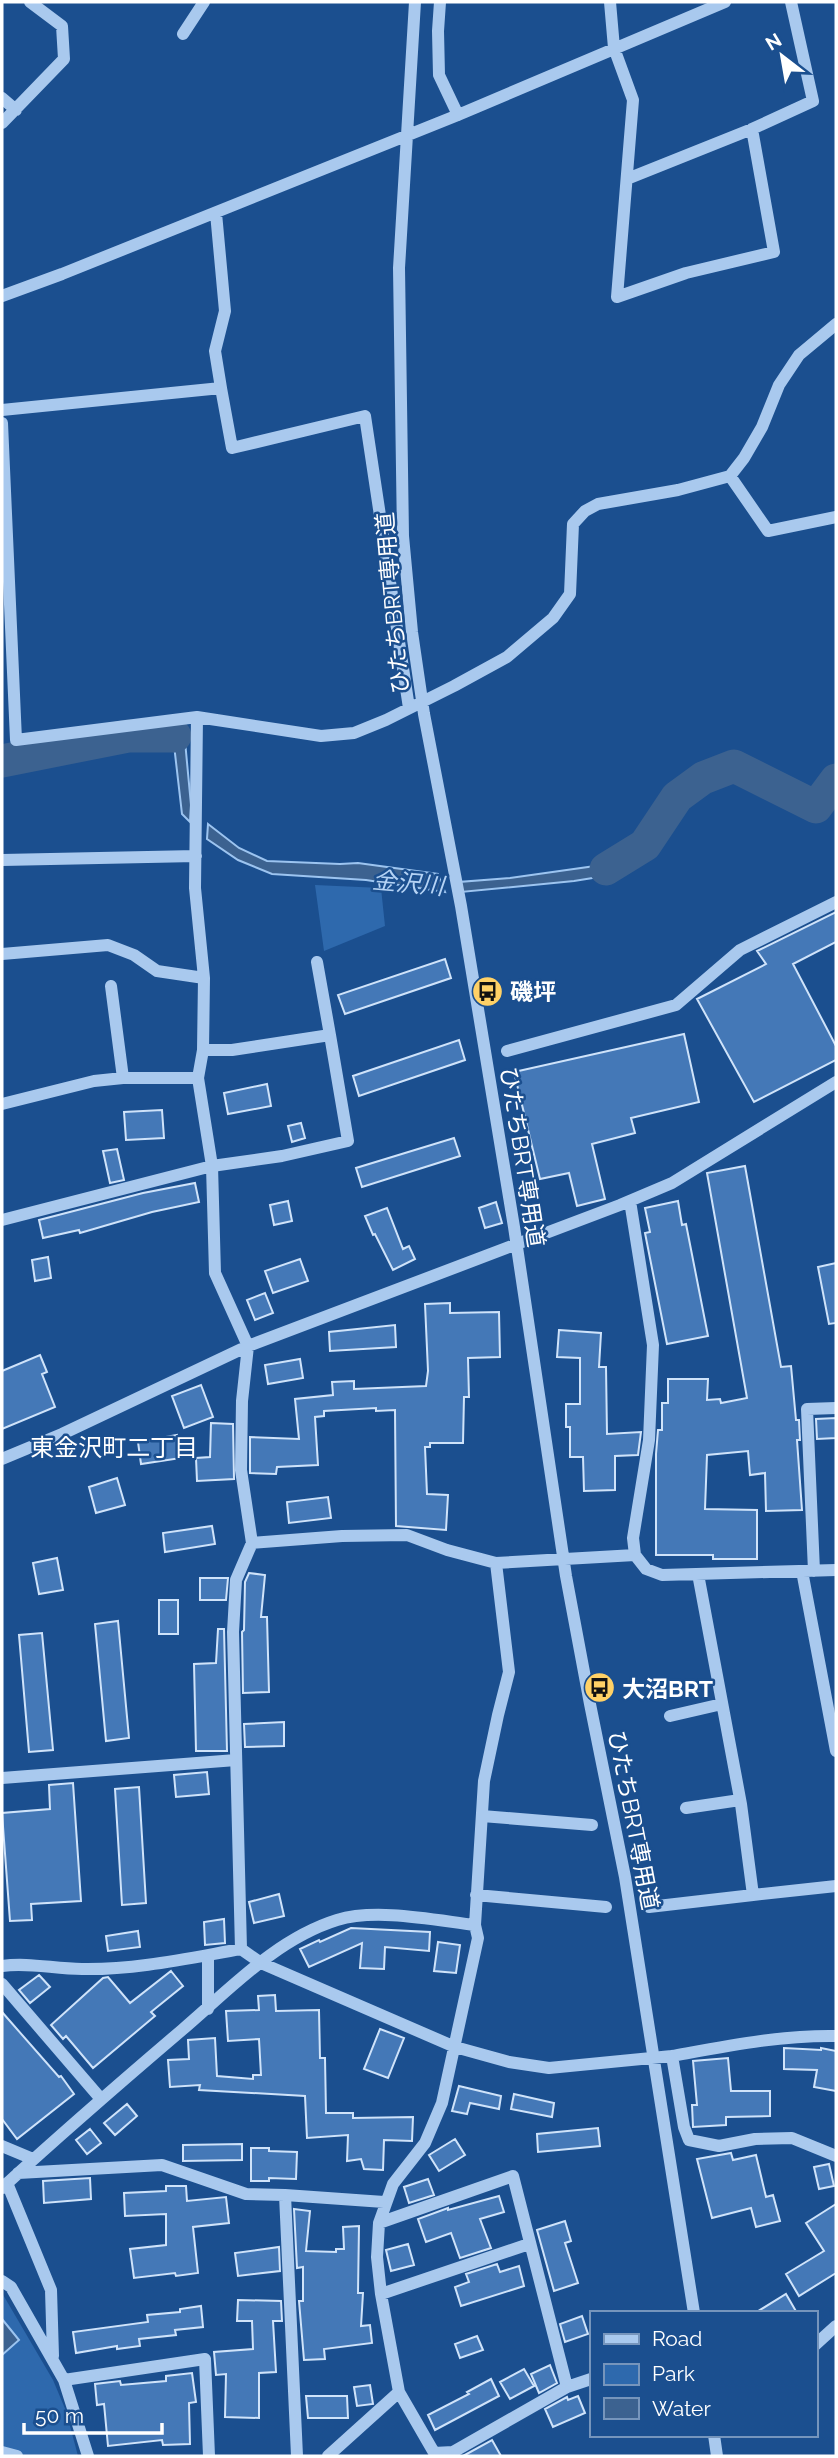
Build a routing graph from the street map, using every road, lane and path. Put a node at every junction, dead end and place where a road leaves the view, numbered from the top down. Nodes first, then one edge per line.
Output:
1 (30, 2) edge
2 (204, 2) edge
3 (415, 2) edge
4 (440, 2) edge
5 (610, 2) edge
6 (725, 2) edge
7 (791, 2) edge
8 (183, 34) dead end
9 (614, 48) junction
10 (2, 98) edge
11 (16, 110) junction
12 (458, 115) junction
13 (2, 123) edge
14 (752, 129) junction
15 (626, 179) junction
16 (216, 213) junction
17 (2, 296) edge
18 (836, 324) edge
19 (220, 388) junction
20 (2, 410) edge
21 (2, 423) edge
22 (730, 476) junction
23 (836, 517) edge
24 (422, 701) junction
25 (409, 708) junction
26 (198, 716) junction
27 (196, 856) junction
28 (2, 860) edge
29 (836, 902) edge
30 (2, 954) edge
31 (317, 962) dead end
32 (204, 978) junction
33 (111, 986) dead end
34 (330, 1035) junction
35 (204, 1050) junction
36 (507, 1051) dead end
37 (123, 1078) junction
38 (198, 1078) junction
39 (836, 1082) edge
40 (2, 1104) edge
41 (212, 1166) junction
42 (629, 1200) junction
43 (2, 1220) edge
44 (516, 1244) junction
45 (248, 1346) junction
46 (836, 1408) edge
47 (2, 1459) edge
48 (252, 1543) junction
49 (635, 1555) junction
50 (564, 1560) junction
51 (496, 1563) junction
52 (836, 1570) edge
53 (808, 1571) junction
54 (698, 1574) junction
55 (722, 1704) junction
56 (670, 1716) dead end
57 (836, 1751) edge
58 (236, 1760) junction
59 (2, 1778) edge
60 (740, 1800) junction
61 (686, 1808) dead end
62 (482, 1816) junction
63 (592, 1825) dead end
64 (836, 1886) edge
65 (476, 1895) junction
66 (753, 1895) junction
67 (606, 1907) dead end
68 (649, 1907) dead end
69 (475, 1925) junction
70 (242, 1949) junction
71 (208, 1955) junction
72 (261, 1963) junction
73 (2, 1966) edge
74 (2, 1984) edge
75 (208, 2009) junction
76 (836, 2036) edge
77 (456, 2047) junction
78 (654, 2056) junction
79 (672, 2056) junction
80 (101, 2099) junction
81 (2, 2146) edge
82 (836, 2156) edge
83 (33, 2159) junction
84 (18, 2173) junction
85 (4, 2186) edge
86 (285, 2195) junction
87 (384, 2202) junction
88 (379, 2223) junction
89 (529, 2244) junction
90 (2, 2281) edge
91 (381, 2294) junction
92 (694, 2311) edge
93 (836, 2326) edge
94 (817, 2343) edge
95 (53, 2360) junction
96 (590, 2379) edge
97 (64, 2380) junction
98 (566, 2387) junction
99 (399, 2392) junction
100 (714, 2437) edge
101 (2, 2452) edge
102 (435, 2455) edge
103 (17, 2456) edge
104 (88, 2456) edge
105 (209, 2456) edge
106 (297, 2456) edge
107 (328, 2456) edge
108 (717, 2456) edge

1 - 11 street
2 - 8 street
3 - 24 street, ひたちBRT専用道
4 - 12 street
5 - 9 street
6 - 9 street
7 - 14 street
9 - 12 street
9 - 15 street
10 - 11 street
11 - 13 street
12 - 16 street
14 - 15 street
14 - 15 street
16 - 17 street
16 - 19 street
18 - 22 street
19 - 20 street
19 - 25 street
21 - 26 street
22 - 23 street
22 - 24 street
24 - 25 street
24 - 44 street, ひたちBRT専用道
25 - 26 street
26 - 27 street
27 - 28 street
27 - 32 street
29 - 36 street
30 - 32 street
31 - 34 street
32 - 35 street
33 - 37 street
34 - 35 street
34 - 41 street
35 - 38 street
37 - 38 street
37 - 40 street
38 - 41 street
39 - 42 street
41 - 43 street
41 - 45 street
42 - 44 street
42 - 49 street
44 - 45 street
44 - 50 street, ひたちBRT専用道
45 - 47 street
45 - 48 street
46 - 53 street
48 - 51 street
48 - 58 street
49 - 50 street
49 - 54 street
50 - 51 street
50 - 78 street, ひたちBRT専用道
51 - 62 street
52 - 53 street
53 - 54 street
53 - 57 street
54 - 55 street
55 - 56 street
55 - 60 street
58 - 59 street
58 - 70 street
60 - 61 street
60 - 66 street
62 - 63 street
62 - 65 street
64 - 66 street
65 - 67 street
65 - 69 street
66 - 68 street
69 - 72 street
69 - 77 street
70 - 71 street
70 - 72 street
71 - 73 street
71 - 75 street
72 - 75 street
72 - 77 street
74 - 80 street
75 - 80 street
76 - 79 street
77 - 78 street
77 - 87 street
78 - 79 street
78 - 92 street, ひたちBRT専用道
79 - 82 street
80 - 83 street
81 - 83 street
83 - 84 street
84 - 85 street
84 - 86 street
85 - 95 street
86 - 87 street
86 - 106 street
87 - 88 street
88 - 89 street
88 - 91 street
89 - 91 street
89 - 98 street
90 - 95 street
91 - 99 street
93 - 94 street
95 - 97 street
96 - 98 street
97 - 104 street
97 - 105 street
98 - 102 street
99 - 102 street
99 - 107 street
100 - 108 street
101 - 103 street

